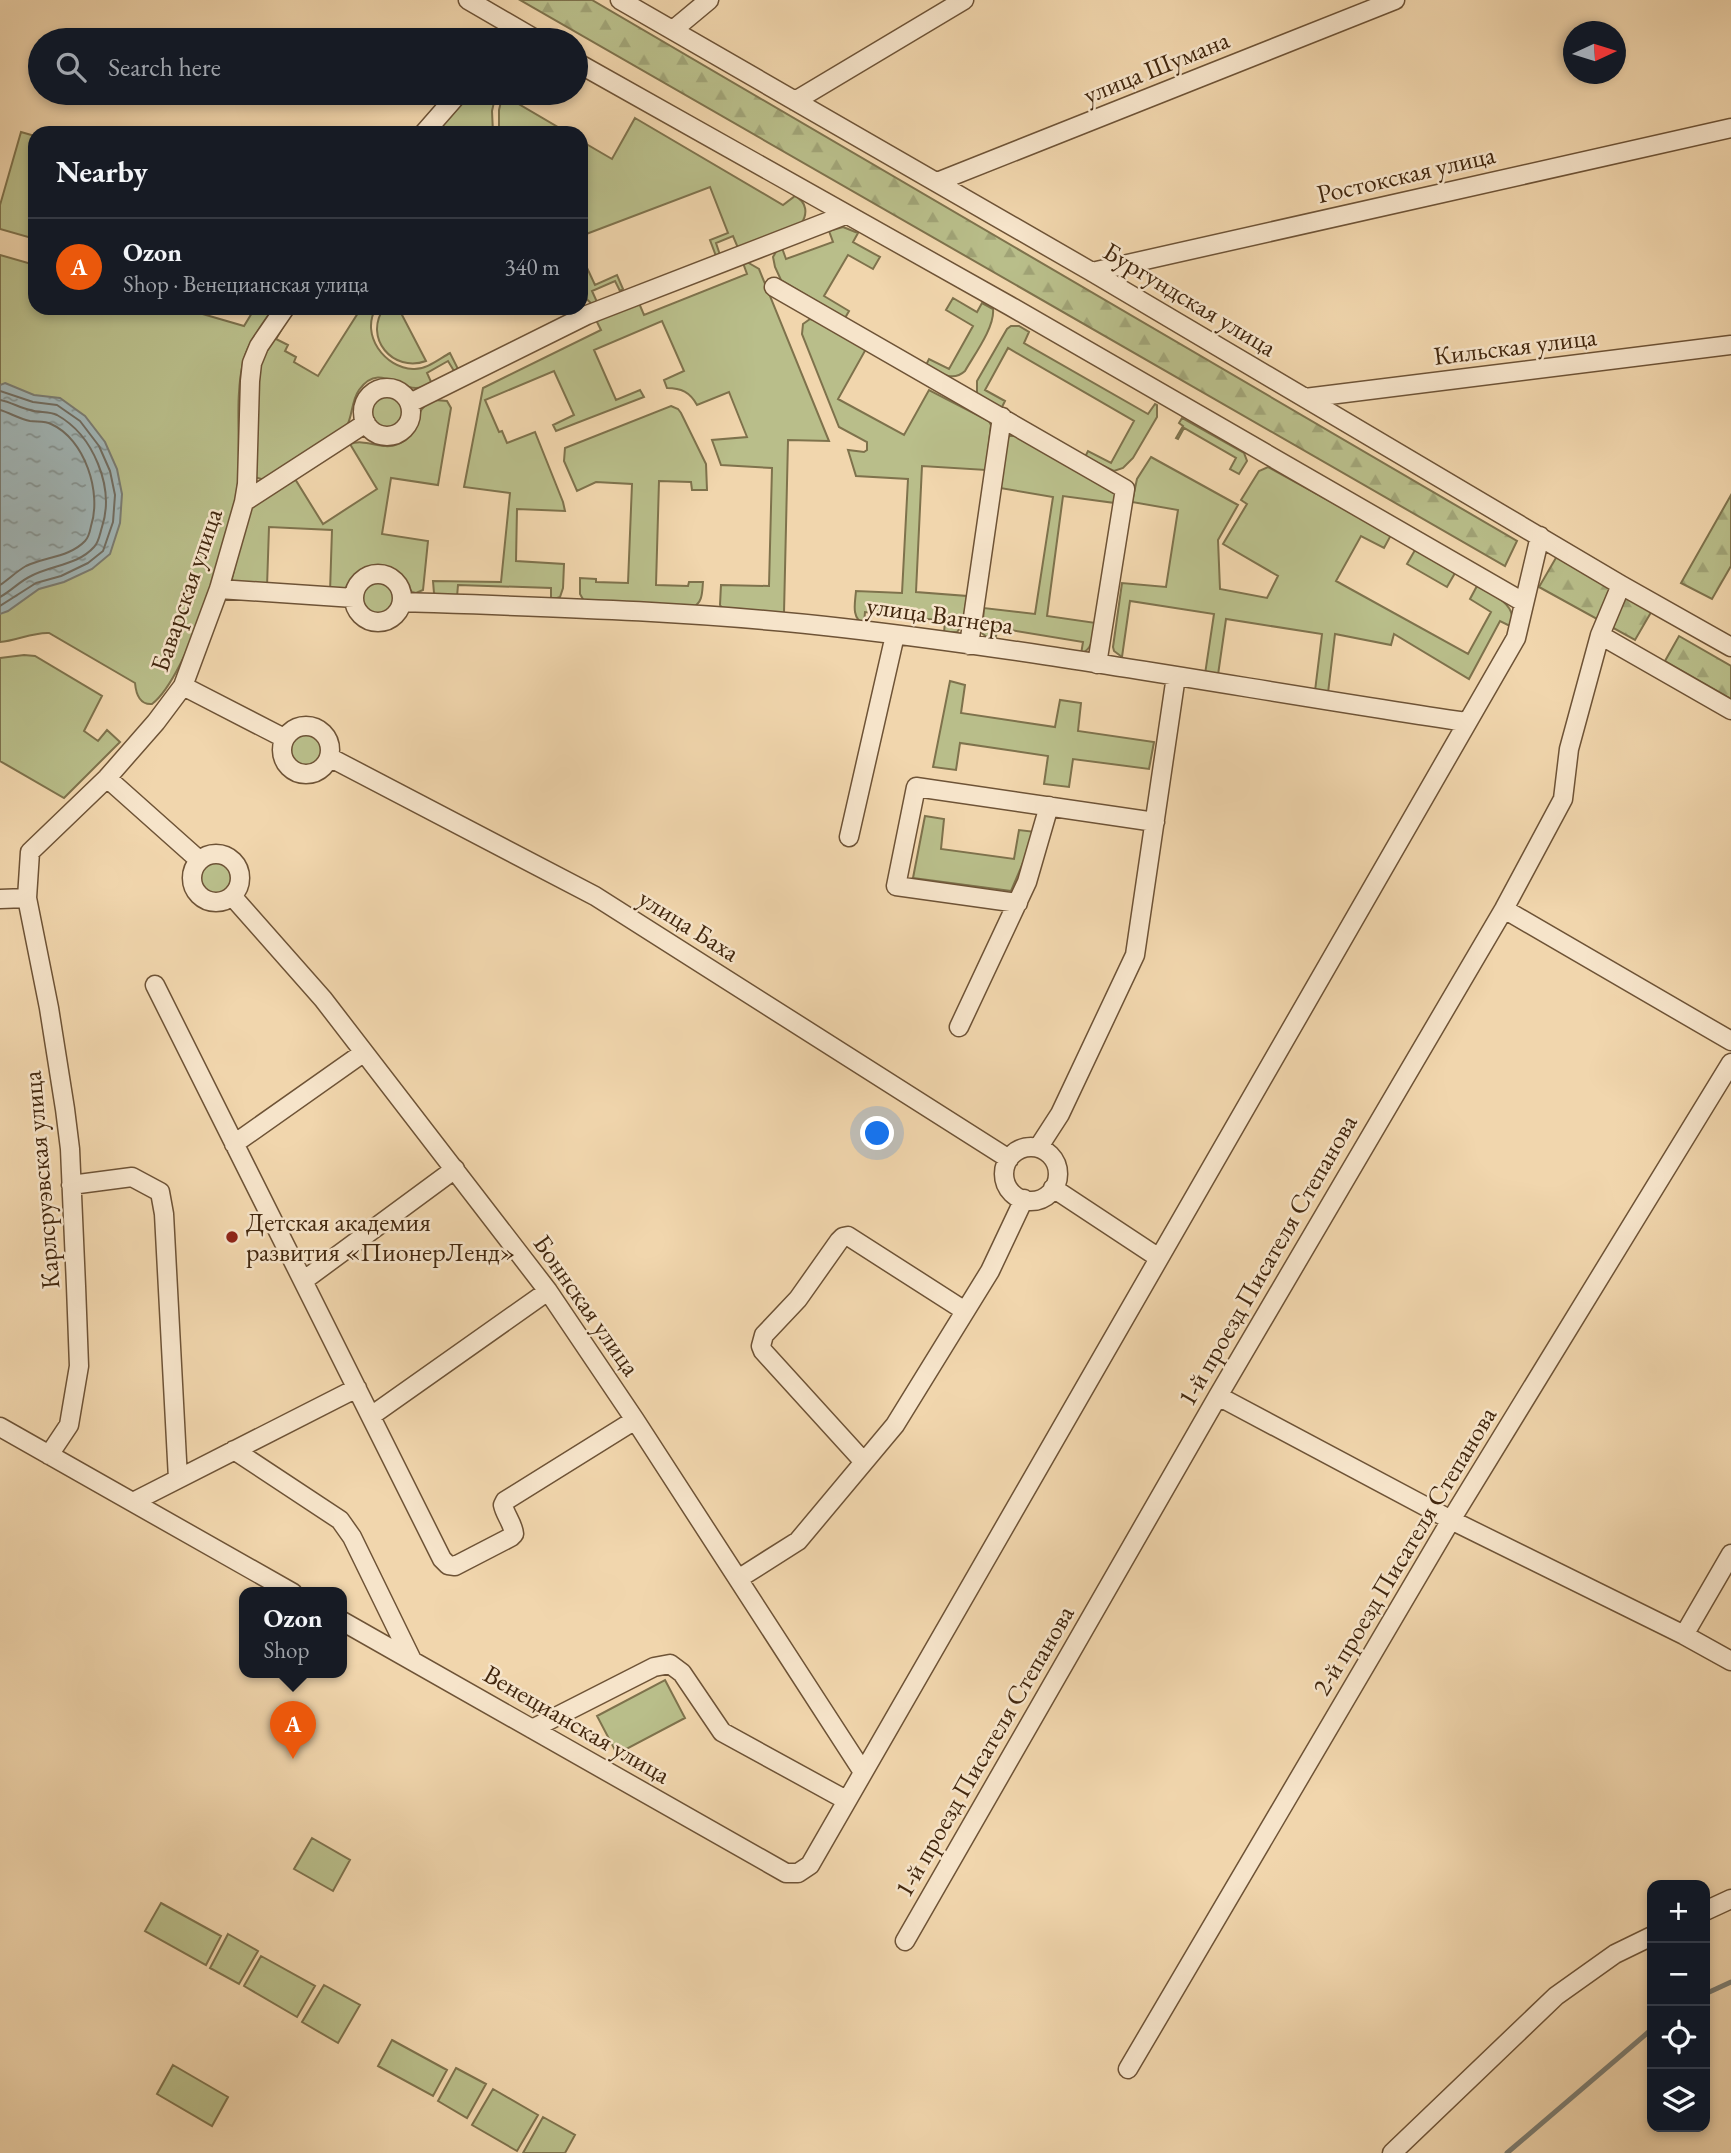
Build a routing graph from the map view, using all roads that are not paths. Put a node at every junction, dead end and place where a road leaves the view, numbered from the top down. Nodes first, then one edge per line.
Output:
1 (468, 0) edge
2 (620, 0) edge
3 (709, 0) edge
4 (964, 0) edge
5 (1395, 0) edge
6 (503, 28) edge
7 (673, 30) junction
8 (588, 69) edge
9 (795, 101) junction
10 (449, 105) edge
11 (431, 126) edge
12 (1731, 128) edge
13 (937, 182) junction
14 (845, 215) junction
15 (1092, 272) junction
16 (774, 288) dead end
17 (280, 315) edge
18 (1731, 345) edge
19 (1305, 398) junction
20 (410, 403) junction
21 (1002, 417) junction
22 (366, 424) junction
23 (244, 502) junction
24 (1540, 536) junction
25 (1621, 584) junction
26 (219, 589) junction
27 (354, 598) junction
28 (402, 602) junction
29 (1523, 602) junction
30 (895, 635) junction
31 (1600, 635) junction
32 (969, 645) junction
33 (1731, 647) edge
34 (1097, 664) junction
35 (1176, 677) junction
36 (183, 686) junction
37 (1731, 710) edge
38 (1466, 722) junction
39 (284, 738) junction
40 (329, 757) junction
41 (107, 778) junction
42 (1049, 806) junction
43 (1155, 822) junction
44 (849, 837) dead end
45 (199, 860) junction
46 (232, 896) junction
47 (27, 898) junction
48 (0, 899) edge
49 (1018, 902) junction
50 (1504, 909) junction
51 (155, 985) dead end
52 (960, 1027) dead end
53 (1731, 1041) edge
54 (363, 1053) junction
55 (1731, 1063) edge
56 (234, 1143) junction
57 (1038, 1148) junction
58 (1009, 1159) junction
59 (455, 1169) junction
60 (71, 1185) junction
61 (1053, 1188) junction
62 (1024, 1199) junction
63 (1159, 1258) junction
64 (303, 1281) junction
65 (548, 1292) junction
66 (965, 1311) junction
67 (357, 1388) junction
68 (1218, 1396) junction
69 (371, 1416) junction
70 (635, 1420) junction
71 (0, 1427) edge
72 (234, 1450) junction
73 (49, 1455) junction
74 (864, 1462) junction
75 (178, 1479) junction
76 (133, 1502) junction
77 (1451, 1520) junction
78 (1731, 1554) edge
79 (738, 1579) junction
80 (282, 1587) edge
81 (347, 1624) edge
82 (1684, 1635) junction
83 (412, 1660) junction
84 (1731, 1661) edge
85 (532, 1729) junction
86 (863, 1772) junction
87 (846, 1800) junction
88 (1731, 1899) edge
89 (1710, 1909) edge
90 (1647, 1938) edge
91 (905, 1941) dead end
92 (1128, 2069) dead end
93 (1392, 2153) edge

1 - 6 street
2 - 7 street, Бургундская улица
3 - 7 street
4 - 9 street
5 - 13 street, улица Шумана
7 - 9 street, Бургундская улица
8 - 14 street
9 - 13 street, Бургундская улица
10 - 11 street
12 - 15 street, Ростокская улица
13 - 15 street, Бургундская улица
14 - 20 street
14 - 29 street
15 - 19 street, Бургундская улица
16 - 21 street
17 - 23 street, Баварская улица
18 - 19 street, Кильская улица
19 - 24 street, Бургундская улица
20 - 22 street
20 - 22 street
21 - 32 street
21 - 34 street
22 - 23 street
23 - 26 street, Баварская улица
24 - 25 street, Бургундская улица
24 - 29 street
25 - 31 street, 1-й проезд Писателя Степанова
25 - 33 street, Бургундская улица
26 - 27 street
26 - 36 street, Баварская улица
27 - 28 street
27 - 28 street
28 - 30 street, улица Вагнера
29 - 38 street
30 - 32 street, улица Вагнера
30 - 44 street
31 - 37 street
31 - 50 street, 1-й проезд Писателя Степанова
32 - 34 street, улица Вагнера
34 - 35 street, улица Вагнера
35 - 38 street, улица Вагнера
35 - 43 street
36 - 39 street
36 - 41 street, Баварская улица
38 - 63 street
39 - 40 street
39 - 40 street
40 - 58 street, улица Баха
41 - 45 street
41 - 47 street, Баварская улица
42 - 43 street
42 - 49 street
42 - 49 street
43 - 57 street
45 - 46 street
45 - 46 street
46 - 54 street, Боннская улица
47 - 48 street
47 - 60 street, Карлсруэвская улица
49 - 52 street
50 - 53 street
50 - 68 street, 1-й проезд Писателя Степанова
51 - 56 street
54 - 56 street
54 - 59 street, Боннская улица
55 - 77 street, 2-й проезд Писателя Степанова
56 - 64 street
57 - 58 street
57 - 61 street
58 - 62 street
59 - 64 street
59 - 65 street, Боннская улица
60 - 73 street, Карлсруэвская улица
60 - 75 street
61 - 62 street
61 - 63 street
62 - 66 street
63 - 86 street
64 - 67 street
65 - 69 street
65 - 70 street, Боннская улица
66 - 74 street
66 - 74 street
67 - 69 street
67 - 72 street
68 - 77 street
68 - 91 street, 1-й проезд Писателя Степанова
69 - 70 street
70 - 79 street, Боннская улица
71 - 73 street
72 - 75 street
72 - 83 street
73 - 76 street
74 - 79 street
75 - 76 street
76 - 80 street
77 - 82 street
77 - 92 street, 2-й проезд Писателя Степанова
78 - 82 street
79 - 86 street, Боннская улица
81 - 83 street, Венецианская улица
82 - 84 street
83 - 85 street, Венецианская улица
85 - 87 street
85 - 87 street, Венецианская улица
86 - 87 street
88 - 89 street
90 - 93 street

